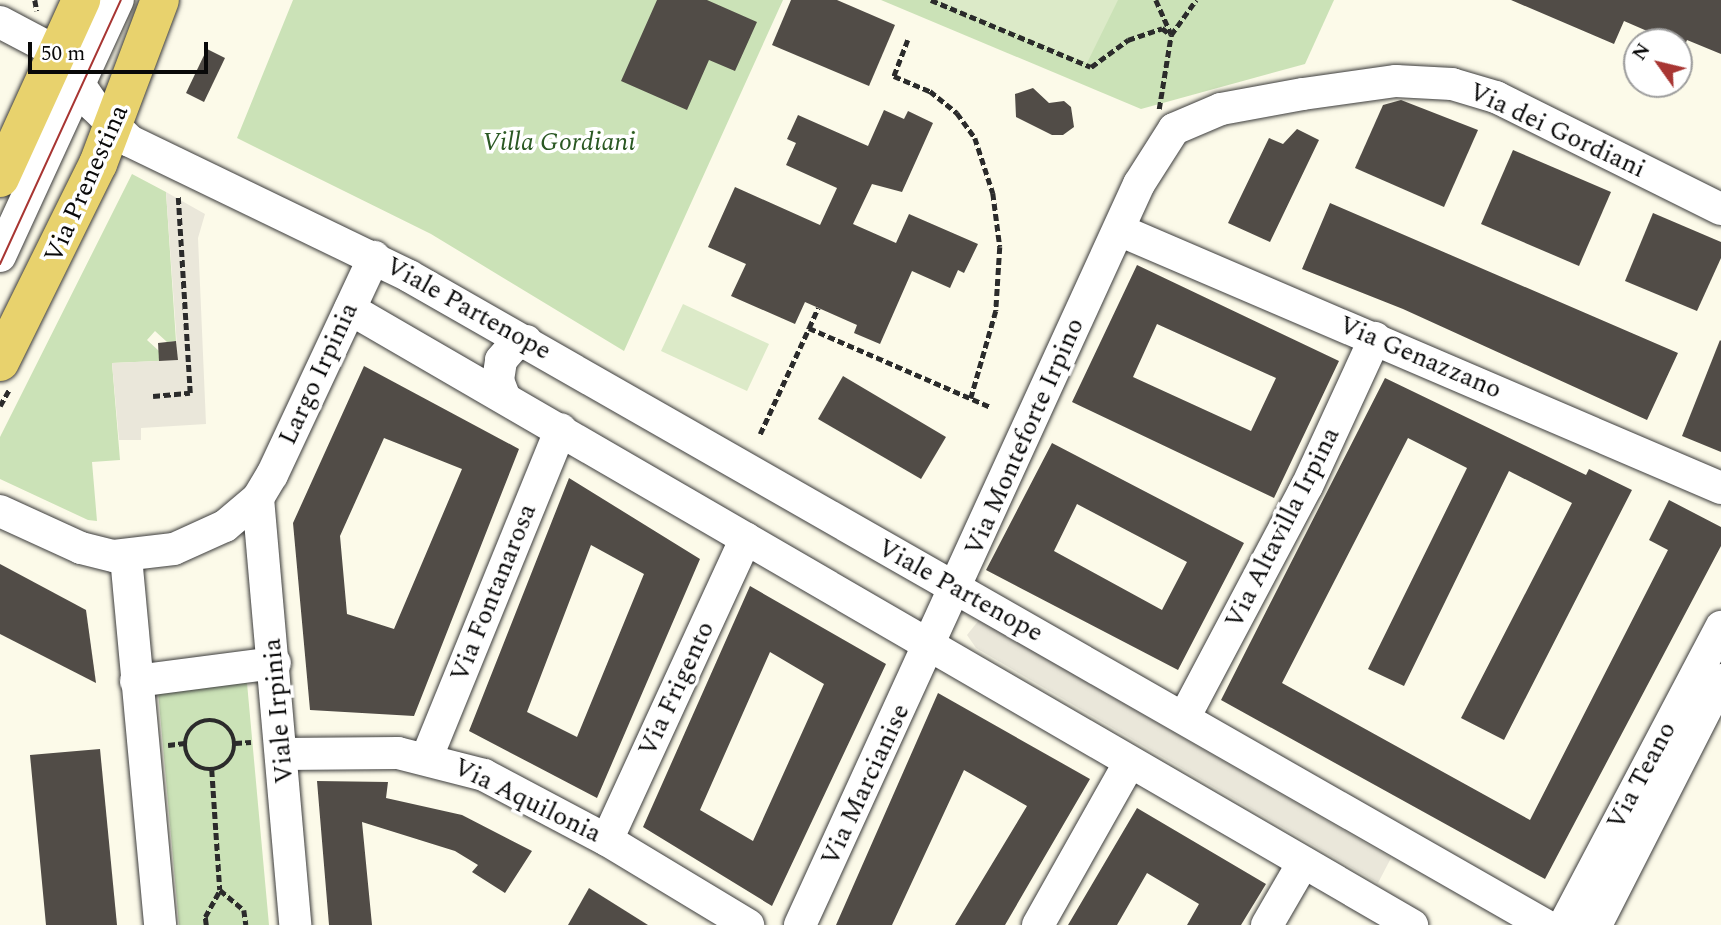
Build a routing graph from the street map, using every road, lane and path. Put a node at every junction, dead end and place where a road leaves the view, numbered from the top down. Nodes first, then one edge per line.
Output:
1 (36, 0) edge
2 (81, 0) edge
3 (118, 0) edge
4 (160, 0) edge
5 (931, 0) edge
6 (1156, 0) edge
7 (1196, 0) edge
8 (37, 12) dead end
9 (0, 22) edge
10 (1171, 35) junction
11 (908, 40) dead end
12 (57, 52) junction
13 (79, 84) junction
14 (1159, 110) dead end
15 (114, 128) junction
16 (0, 178) edge
17 (178, 190) dead end
18 (1721, 209) edge
19 (1119, 230) junction
20 (0, 256) edge
21 (374, 257) junction
22 (818, 308) dead end
23 (350, 309) junction
24 (809, 328) junction
25 (1375, 338) junction
26 (526, 341) junction
27 (0, 362) edge
28 (153, 396) dead end
29 (504, 396) junction
30 (971, 398) junction
31 (991, 407) dead end
32 (561, 429) junction
33 (760, 435) dead end
34 (1721, 488) edge
35 (258, 498) junction
36 (0, 511) edge
37 (746, 538) junction
38 (126, 557) junction
39 (956, 589) junction
40 (1721, 627) edge
41 (931, 645) junction
42 (275, 663) junction
43 (1721, 680) edge
44 (136, 681) junction
45 (1185, 716) junction
46 (255, 742) dead end
47 (235, 743) junction
48 (283, 754) junction
49 (427, 757) junction
50 (1130, 762) junction
51 (212, 770) junction
52 (1648, 793) junction
53 (607, 841) junction
54 (1303, 863) junction
55 (220, 890) junction
56 (160, 925) edge
57 (206, 925) edge
58 (246, 925) edge
59 (295, 925) edge
60 (748, 925) edge
61 (800, 925) edge
62 (1038, 925) edge
63 (1267, 925) edge
64 (1412, 925) edge
65 (1545, 925) edge
66 (1564, 925) edge
67 (1595, 925) edge

1 - 8 path
2 - 12 main road
3 - 13 street
4 - 15 main road, Via Prenestina
5 - 10 path
6 - 10 path
7 - 10 path
9 - 12 street
10 - 14 path
11 - 30 path
12 - 13 street
12 - 16 main road
13 - 15 street
13 - 20 street
15 - 21 street
15 - 27 main road, Via Prenestina
17 - 28 path
18 - 19 street, Via dei Gordiani
19 - 25 street, Via Genazzano
19 - 39 street, Via Monteforte Irpino
21 - 23 street, Largo Irpinia
21 - 26 street, Viale Partenope
22 - 24 path
23 - 29 street
23 - 35 street, Largo Irpinia
24 - 30 path
24 - 33 path
25 - 34 street, Via Genazzano
25 - 45 street, Via Altavilla Irpina
26 - 29 street
26 - 39 street, Viale Partenope
29 - 32 street
30 - 31 path
32 - 37 street
32 - 49 street, Via Fontanarosa
35 - 38 street, Largo Irpinia
35 - 42 street, Viale Irpinia
36 - 38 street, Largo Irpinia
37 - 41 street
37 - 53 street, Via Frigento
38 - 44 street
39 - 41 street, Via Monteforte Irpino
39 - 45 street, Viale Partenope
40 - 52 street, Via Teano
41 - 50 street
41 - 61 street, Via Marcianise
42 - 44 street
42 - 48 street, Viale Irpinia
43 - 52 street, Via Teano
44 - 56 street
45 - 65 street, Viale Partenope
46 - 47 path
47 - 51 path
47 - 51 path
48 - 49 street, Via Aquilonia
48 - 59 street, Viale Irpinia
49 - 53 street, Via Aquilonia
50 - 54 street
50 - 62 street
51 - 55 path
52 - 66 street, Via Teano
52 - 67 street, Via Teano
53 - 60 street, Via Aquilonia
54 - 63 street
54 - 64 street
55 - 57 path
55 - 58 path

